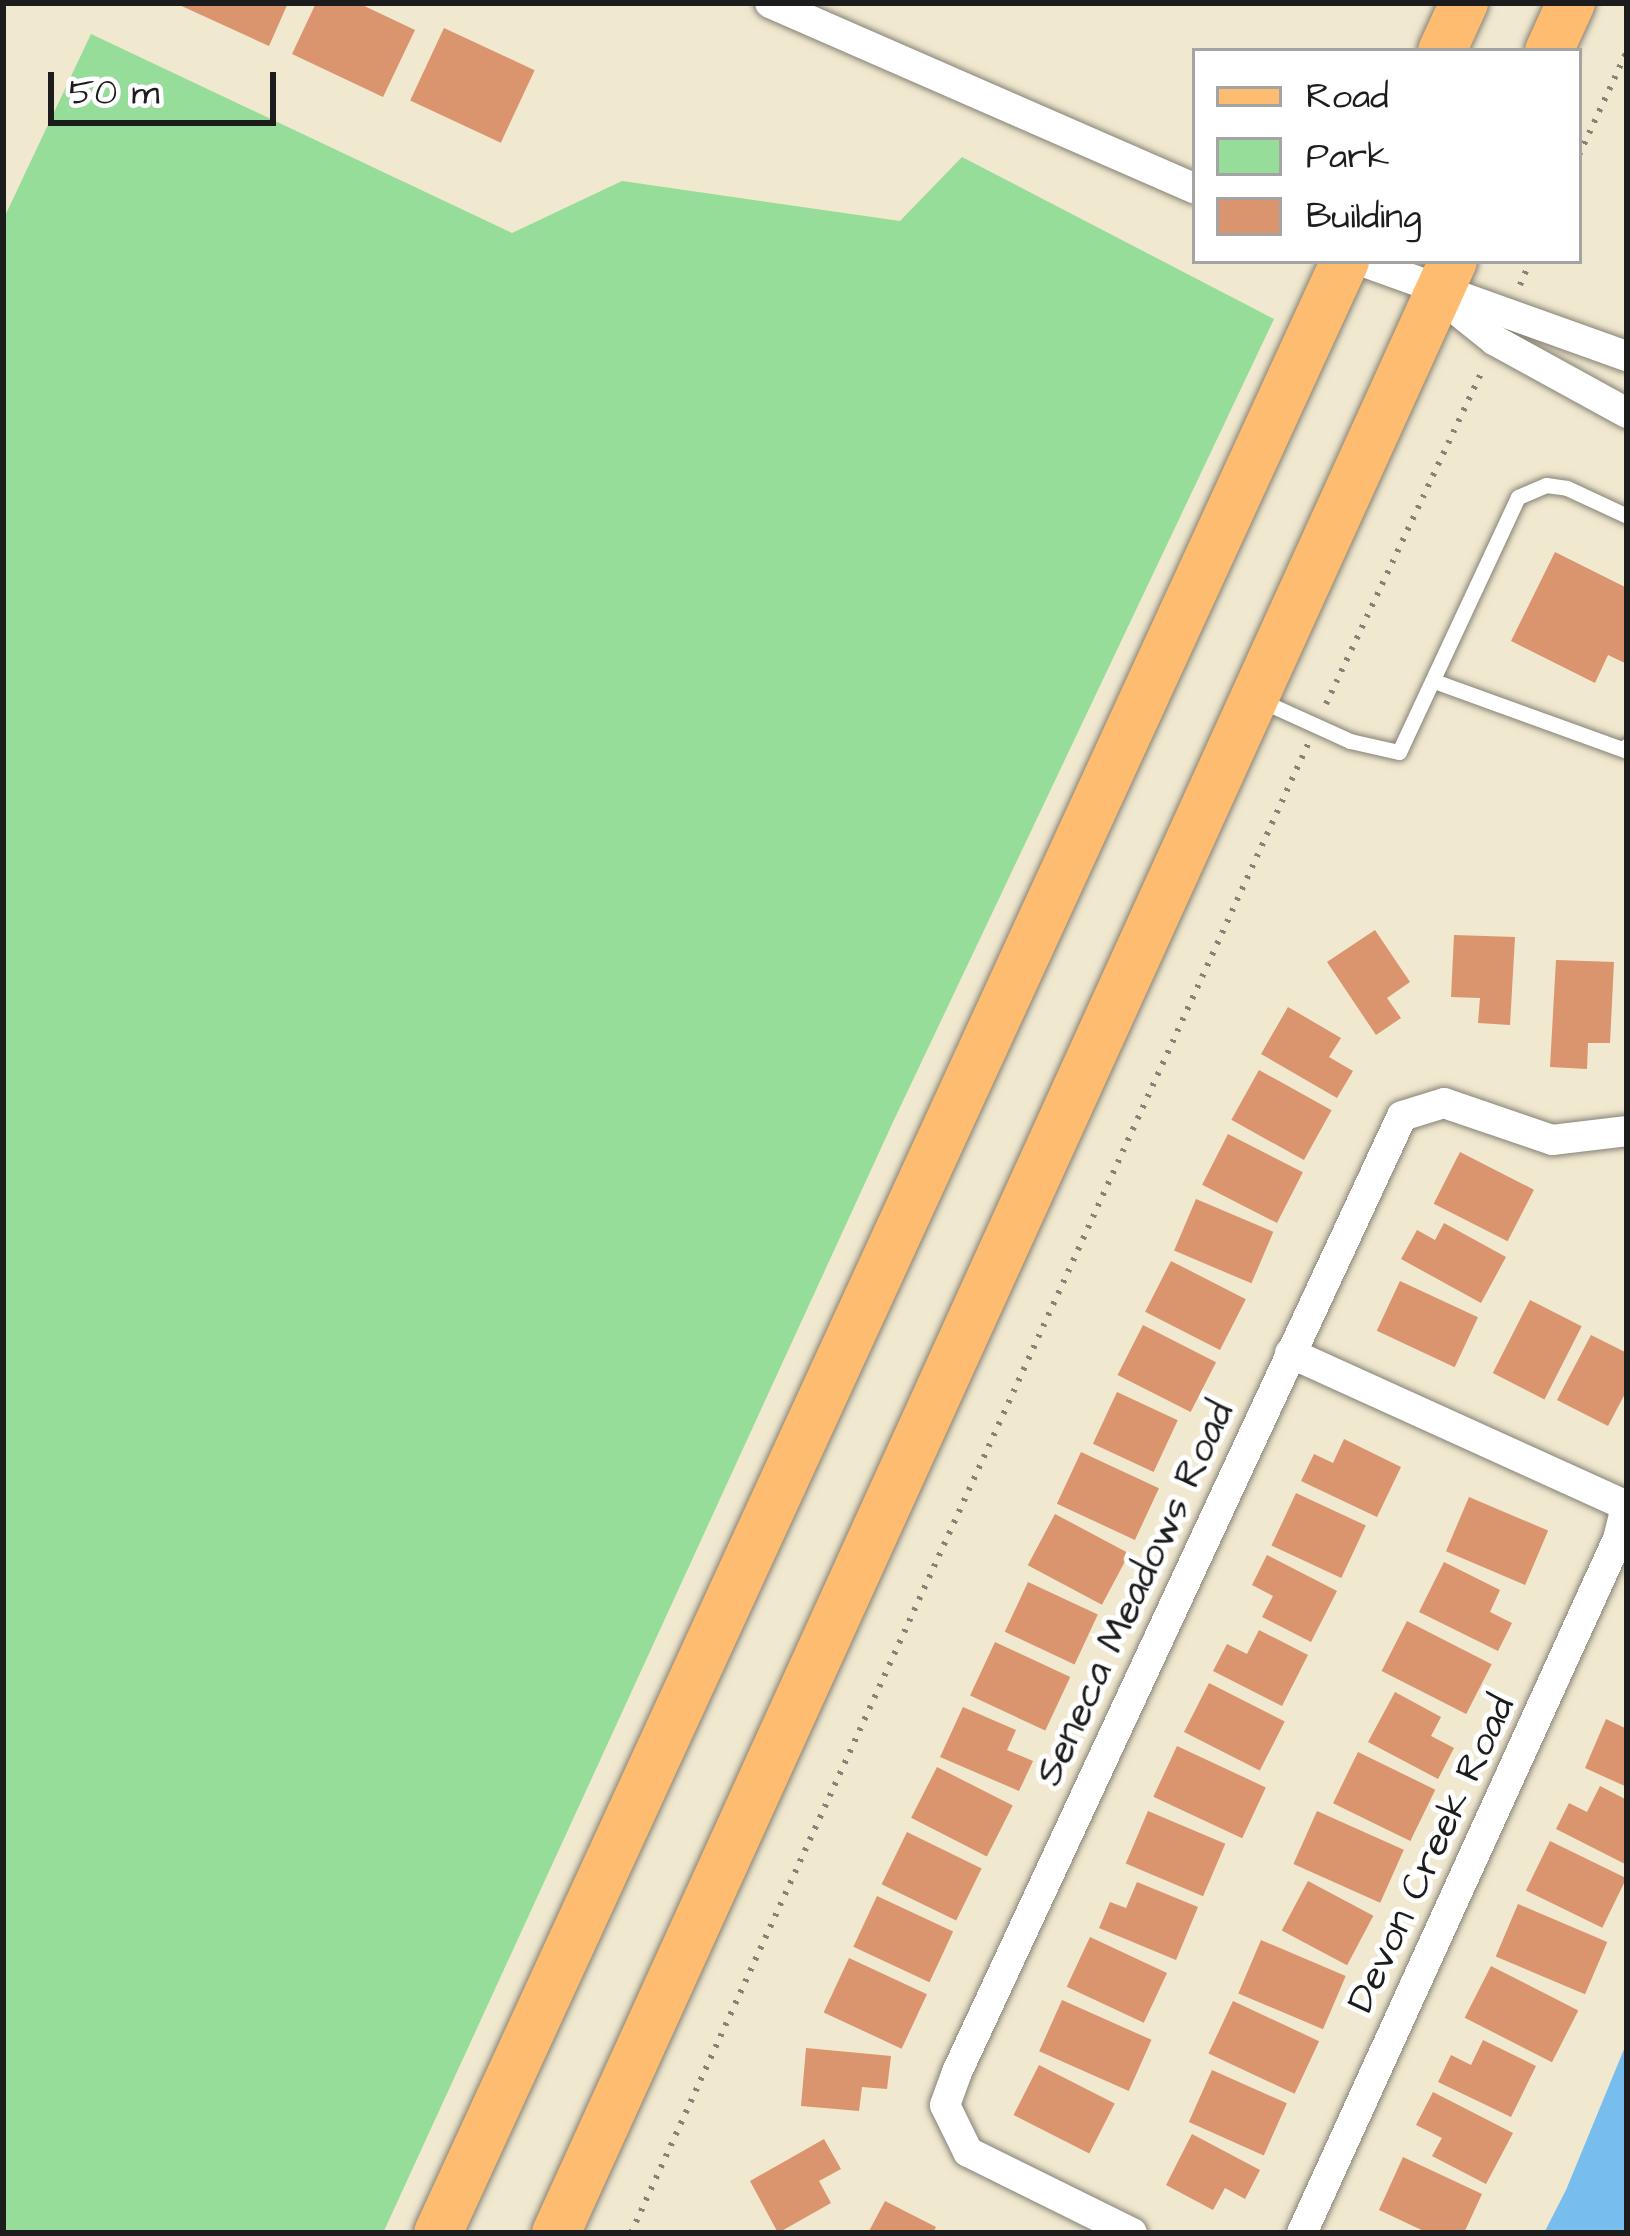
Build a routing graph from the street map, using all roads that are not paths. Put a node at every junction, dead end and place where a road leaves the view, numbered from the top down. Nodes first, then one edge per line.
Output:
1 (770, 3) edge
2 (1464, 3) edge
3 (1571, 3) edge
4 (1443, 48) edge
5 (1550, 48) edge
6 (1192, 188) edge
7 (1344, 264) edge
8 (1376, 264) edge
9 (1445, 278) edge
10 (1627, 356) edge
11 (1627, 413) edge
12 (1627, 516) edge
13 (1434, 681) junction
14 (1254, 698) junction
15 (1627, 745) edge
16 (1627, 1131) edge
17 (1291, 1353) junction
18 (1626, 1506) edge
19 (438, 2233) edge
20 (556, 2233) edge
21 (1132, 2233) edge
22 (1302, 2233) edge

1 - 6 street
2 - 4 main road
3 - 5 main road
7 - 19 main road
8 - 9 street
9 - 10 street
9 - 11 street
9 - 14 main road
12 - 13 lane
13 - 14 lane
13 - 15 lane
14 - 20 main road
16 - 17 street, Seneca Meadows Road
17 - 18 street
17 - 21 street, Seneca Meadows Road
18 - 22 street, Devon Creek Road

